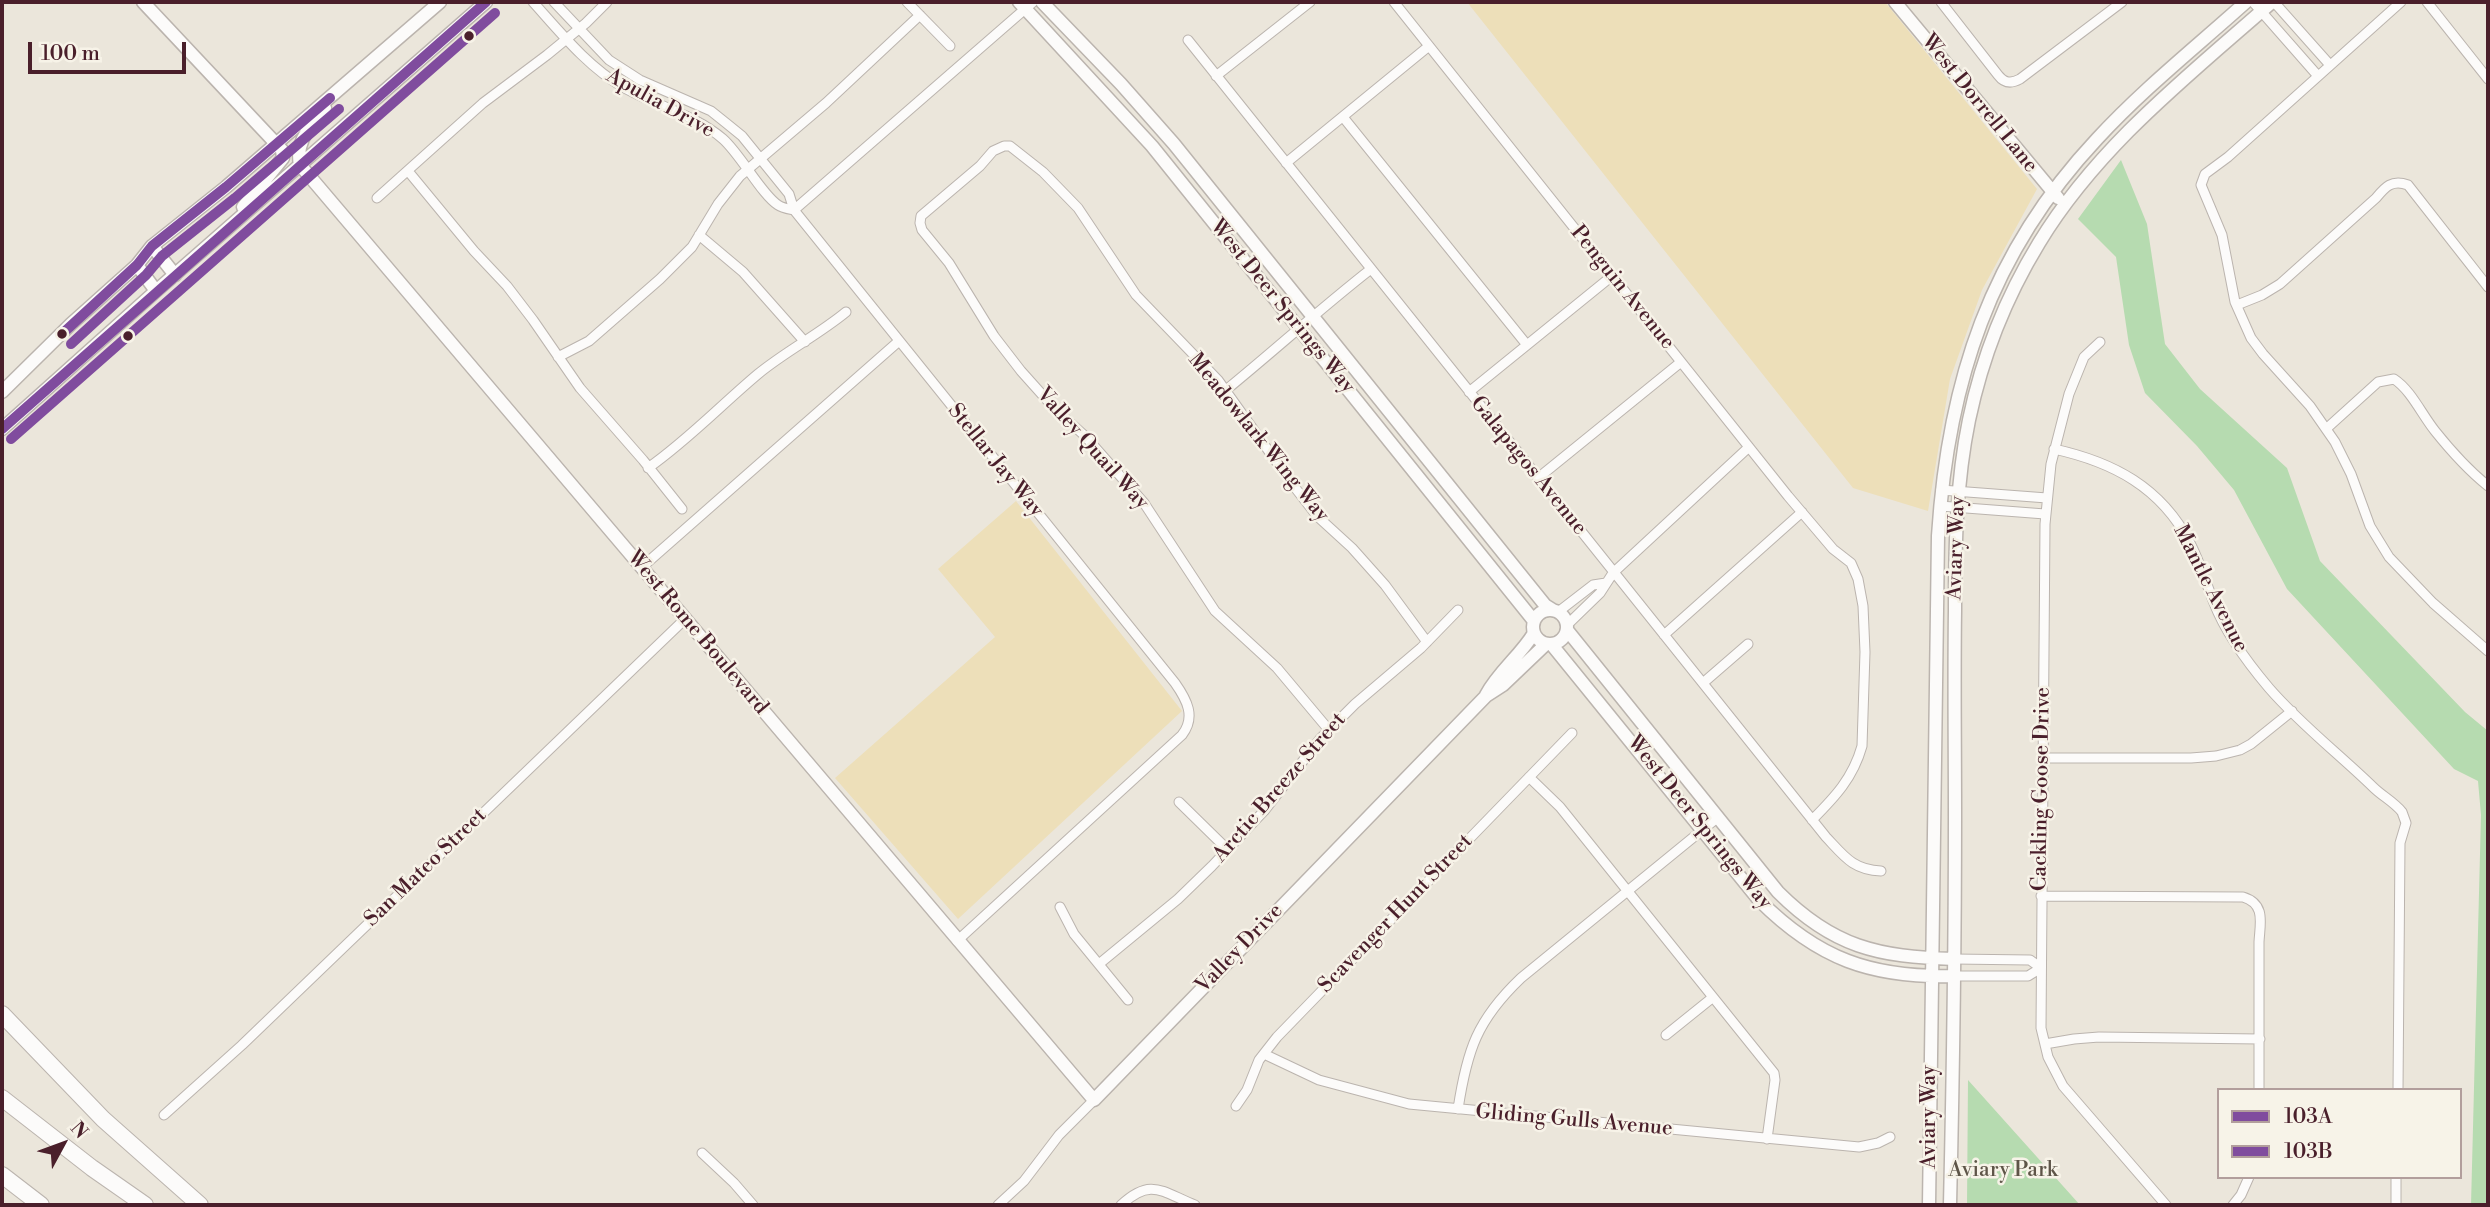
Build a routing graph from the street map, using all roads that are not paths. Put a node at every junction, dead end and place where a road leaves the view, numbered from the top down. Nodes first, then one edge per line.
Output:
1 (144, 2) edge
2 (440, 2) edge
3 (486, 2) edge
4 (533, 2) edge
5 (554, 2) edge
6 (607, 2) edge
7 (907, 2) edge
8 (1042, 2) edge
9 (1310, 2) edge
10 (1394, 2) edge
11 (1895, 2) edge
12 (1941, 2) edge
13 (2122, 2) edge
14 (2246, 2) edge
15 (2273, 2) edge
16 (2400, 2) edge
17 (2427, 2) edge
18 (1026, 4) edge
19 (2110, 5) edge
20 (2257, 7) edge
21 (920, 15) junction
22 (578, 29) junction
23 (567, 38) junction
24 (1188, 40) dead end
25 (950, 46) dead end
26 (1429, 46) junction
27 (2330, 65) junction
28 (1216, 76) junction
29 (2318, 76) junction
30 (2488, 79) edge
31 (337, 91) junction
32 (1343, 117) junction
33 (278, 142) junction
34 (761, 158) junction
35 (1286, 163) junction
36 (300, 165) junction
37 (748, 169) junction
38 (408, 171) junction
39 (2052, 192) junction
40 (377, 198) dead end
41 (2064, 205) junction
42 (794, 210) junction
43 (920, 223) joint
44 (229, 227) junction
45 (699, 235) junction
46 (152, 246) junction
47 (137, 265) junction
48 (1371, 269) junction
49 (175, 275) junction
50 (1612, 275) junction
51 (2488, 287) edge
52 (156, 291) junction
53 (2236, 305) junction
54 (846, 312) dead end
55 (1306, 322) junction
56 (899, 341) junction
57 (805, 342) junction
58 (2100, 342) dead end
59 (1527, 345) junction
60 (558, 357) junction
61 (1681, 362) junction
62 (1226, 390) junction
63 (2, 392) edge
64 (1469, 392) junction
65 (2, 429) edge
66 (2326, 429) junction
67 (1749, 447) junction
68 (2054, 449) junction
69 (648, 468) junction
70 (1538, 478) junction
71 (2488, 486) edge
72 (1941, 490) junction
73 (1959, 491) junction
74 (2047, 498) junction
75 (1940, 506) junction
76 (1958, 508) junction
77 (682, 509) dead end
78 (1802, 512) junction
79 (2045, 514) junction
80 (641, 568) junction
81 (1614, 573) junction
82 (1606, 583) junction
83 (1458, 610) dead end
84 (1555, 611) junction
85 (685, 619) junction
86 (1534, 627) junction
87 (1567, 627) junction
88 (1664, 635) junction
89 (1427, 642) junction
90 (1549, 644) junction
91 (1748, 644) dead end
92 (2488, 651) edge
93 (1703, 683) junction
94 (1486, 696) junction
95 (2292, 710) junction
96 (1329, 730) junction
97 (1572, 733) dead end
98 (2042, 758) junction
99 (1529, 777) junction
100 (1179, 802) dead end
101 (1717, 818) junction
102 (1812, 820) junction
103 (1703, 830) junction
104 (1228, 850) junction
105 (1881, 872) dead end
106 (1627, 893) junction
107 (2041, 896) junction
108 (1060, 907) dead end
109 (957, 941) junction
110 (1931, 958) junction
111 (1954, 959) junction
112 (1099, 964) junction
113 (2041, 968) junction
114 (1931, 976) junction
115 (1954, 976) junction
116 (1712, 998) junction
117 (1128, 1000) dead end
118 (2, 1014) edge
119 (1666, 1034) dead end
120 (2260, 1039) junction
121 (2045, 1044) junction
122 (1264, 1054) junction
123 (2259, 1088) edge
124 (2398, 1088) edge
125 (2, 1098) edge
126 (1094, 1100) junction
127 (1236, 1106) dead end
128 (1458, 1110) junction
129 (164, 1115) dead end
130 (1890, 1137) dead end
131 (1767, 1139) junction
132 (702, 1153) dead end
133 (2, 1175) edge
134 (2248, 1179) edge
135 (2396, 1179) edge
136 (41, 1205) edge
137 (145, 1205) edge
138 (200, 1205) edge
139 (753, 1205) edge
140 (998, 1205) edge
141 (1121, 1205) edge
142 (1195, 1205) edge
143 (1929, 1205) edge
144 (1950, 1205) edge
145 (2166, 1205) edge
146 (2233, 1205) edge
147 (2396, 1205) edge

1 - 33 main road
2 - 31 main road
3 - 36 main road
4 - 23 street, Apulia Drive
5 - 22 street, Apulia Drive
6 - 22 street
7 - 21 street
8 - 55 main road, West Deer Springs Way
9 - 28 street
10 - 26 street, Penguin Avenue
11 - 39 main road, West Dorrell Lane
12 - 19 street
13 - 19 street
14 - 39 main road, Aviary Way
15 - 20 main road, Aviary Way
15 - 27 street
16 - 27 street
17 - 30 street
18 - 42 street
18 - 55 main road, West Deer Springs Way
20 - 29 street
20 - 41 main road, Aviary Way
21 - 25 street
21 - 34 street
22 - 23 street
22 - 34 street, Apulia Drive
23 - 37 street, Apulia Drive
23 - 38 street
24 - 28 street, Galapagos Avenue
26 - 32 street
26 - 50 street, Penguin Avenue
27 - 29 street
28 - 35 street, Galapagos Avenue
29 - 53 street
31 - 33 main road
31 - 36 main road
32 - 35 street
32 - 59 street
33 - 44 main road
33 - 46 main road
34 - 37 street
34 - 42 street, Apulia Drive
35 - 48 street, Galapagos Avenue
36 - 44 main road
36 - 80 main road, West Rome Boulevard
37 - 42 street, Apulia Drive
37 - 45 street
38 - 40 street
38 - 60 street
39 - 41 main road, West Dorrell Lane
39 - 72 main road, Aviary Way
41 - 73 main road, Aviary Way
42 - 56 street, Stellar Jay Way
43 - 62 street, Meadowlark Wing Way
43 - 96 street, Valley Quail Way
44 - 49 main road
45 - 57 street
45 - 60 street
46 - 47 main road
46 - 49 main road
47 - 52 main road
47 - 63 main road
48 - 55 street
48 - 64 street, Galapagos Avenue
49 - 52 main road
50 - 59 street
50 - 61 street, Penguin Avenue
51 - 53 street
52 - 65 main road
53 - 66 street
54 - 57 street
55 - 62 street
55 - 84 main road, West Deer Springs Way
55 - 86 main road, West Deer Springs Way
56 - 80 street
56 - 109 street, Stellar Jay Way
57 - 69 street
58 - 68 street, Cackling Goose Drive
59 - 64 street
60 - 69 street
61 - 67 street, Penguin Avenue
61 - 70 street
62 - 89 street, Meadowlark Wing Way
64 - 70 street, Galapagos Avenue
66 - 71 street
66 - 92 street
67 - 78 street, Penguin Avenue
67 - 81 street
68 - 74 street, Cackling Goose Drive
68 - 95 street, Mantle Avenue
69 - 77 street
70 - 81 street, Galapagos Avenue
72 - 73 street
72 - 75 main road, Aviary Way
73 - 74 street
73 - 76 main road, Aviary Way
74 - 79 street, Cackling Goose Drive
75 - 76 street
75 - 110 main road, Aviary Way
76 - 79 street
76 - 111 main road, Aviary Way
78 - 88 street
78 - 102 street, Penguin Avenue
79 - 98 street, Cackling Goose Drive
80 - 85 main road, West Rome Boulevard
81 - 82 street
81 - 88 street, Galapagos Avenue
82 - 84 street
82 - 87 street
83 - 89 street, Arctic Breeze Street
84 - 86 main road
84 - 87 main road
85 - 109 main road, West Rome Boulevard
85 - 129 street, San Mateo Street
86 - 90 main road
86 - 94 main road, Valley Drive
87 - 90 main road
87 - 101 main road, West Deer Springs Way
88 - 93 street, Galapagos Avenue
89 - 96 street, Arctic Breeze Street
90 - 94 main road, Valley Drive
90 - 103 main road, West Deer Springs Way
91 - 93 street
93 - 102 street, Galapagos Avenue
94 - 126 main road, Valley Drive
95 - 98 street
95 - 124 street, Mantle Avenue
96 - 104 street, Arctic Breeze Street
97 - 99 street, Scavenger Hunt Street
98 - 107 street, Cackling Goose Drive
99 - 106 street
99 - 122 street, Scavenger Hunt Street
100 - 104 street
101 - 103 street
101 - 110 main road, West Deer Springs Way
102 - 105 street, Galapagos Avenue
103 - 106 street
103 - 114 main road, West Deer Springs Way
104 - 112 street, Arctic Breeze Street
106 - 116 street
106 - 128 street
107 - 113 street, Cackling Goose Drive
107 - 120 street
108 - 112 street
109 - 126 main road, West Rome Boulevard
110 - 111 main road, West Deer Springs Way
110 - 114 main road, Aviary Way
111 - 113 street
111 - 115 main road, Aviary Way
112 - 117 street
113 - 115 street
113 - 121 street, Cackling Goose Drive
114 - 115 main road, West Deer Springs Way
114 - 143 main road, Aviary Way
115 - 144 main road, Aviary Way
116 - 119 street
116 - 131 street
118 - 138 highway
120 - 121 street
120 - 123 street
121 - 145 street, Cackling Goose Drive
122 - 127 street, Scavenger Hunt Street
122 - 128 street, Gliding Gulls Avenue
125 - 137 highway
126 - 140 street, Valley Drive
128 - 131 street, Gliding Gulls Avenue
130 - 131 street, Gliding Gulls Avenue
132 - 139 street
133 - 136 highway
134 - 146 street
135 - 147 street
141 - 142 street

